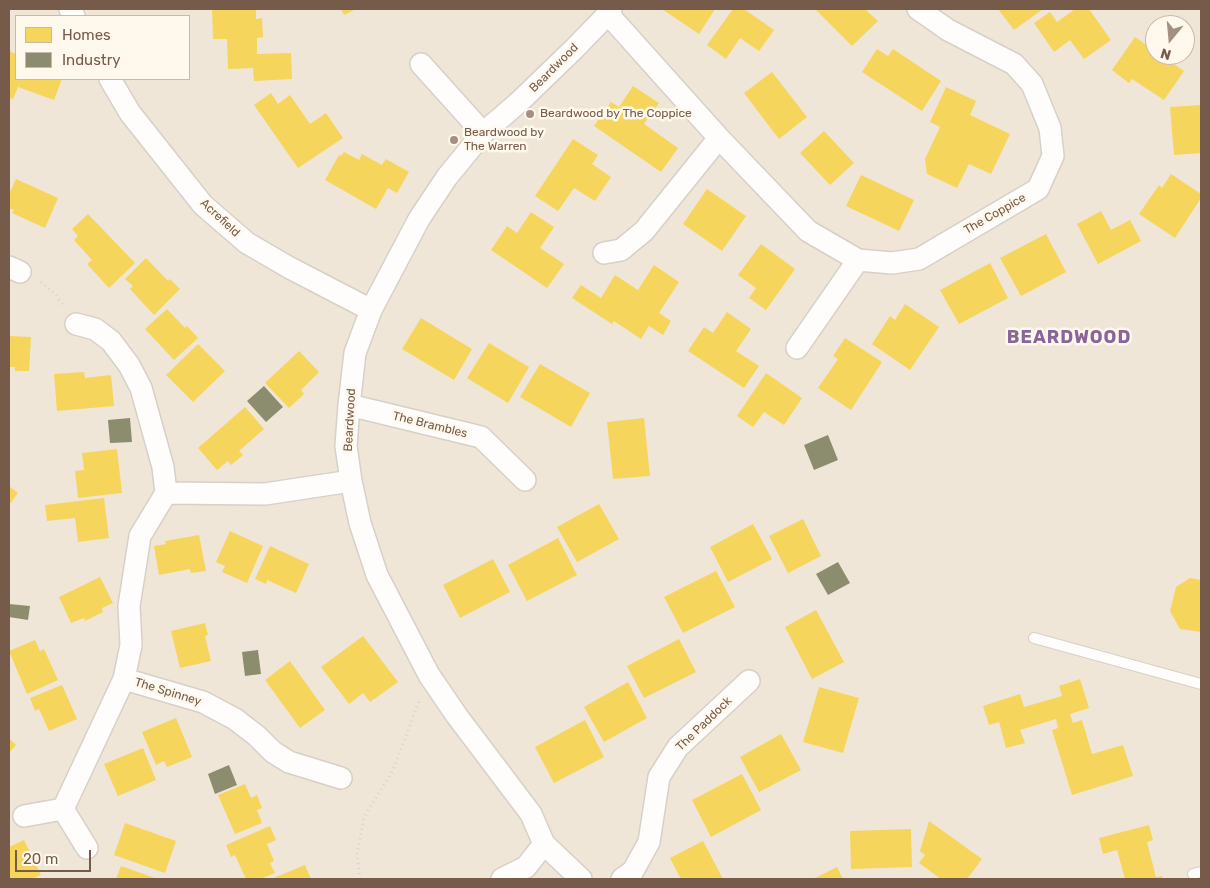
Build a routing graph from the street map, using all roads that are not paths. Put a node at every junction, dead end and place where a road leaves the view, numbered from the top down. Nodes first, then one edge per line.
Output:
1 (918, 9) edge
2 (609, 11) edge
3 (421, 64) dead end
4 (111, 80) edge
5 (483, 133) junction
6 (719, 138) junction
7 (604, 253) dead end
8 (858, 260) junction
9 (371, 310) junction
10 (76, 324) road end
11 (797, 348) dead end
12 (349, 405) junction
13 (525, 480) dead end
14 (350, 481) junction
15 (166, 493) junction
16 (1034, 638) dead end
17 (124, 679) junction
18 (749, 681) dead end
19 (1201, 684) edge
20 (341, 778) dead end
21 (63, 809) junction
22 (24, 816) dead end
23 (544, 844) junction
24 (87, 848) dead end
25 (502, 879) edge
26 (581, 879) edge
27 (622, 879) edge

1 - 8 street, The Coppice
2 - 5 street, Beardwood
2 - 6 street, The Coppice
3 - 5 street
4 - 9 street, Acrefield
5 - 9 street, Beardwood
6 - 7 street
6 - 8 street, The Coppice
8 - 11 street
9 - 12 street, Beardwood
10 - 15 street
12 - 13 street, The Brambles
12 - 14 street, Beardwood
14 - 15 street
14 - 23 street, Beardwood
15 - 17 street, The Spinney
16 - 19 lane
17 - 20 street, The Spinney
17 - 21 street, The Spinney
18 - 27 street, The Paddock
21 - 22 street
21 - 24 street
23 - 25 street
23 - 26 street

